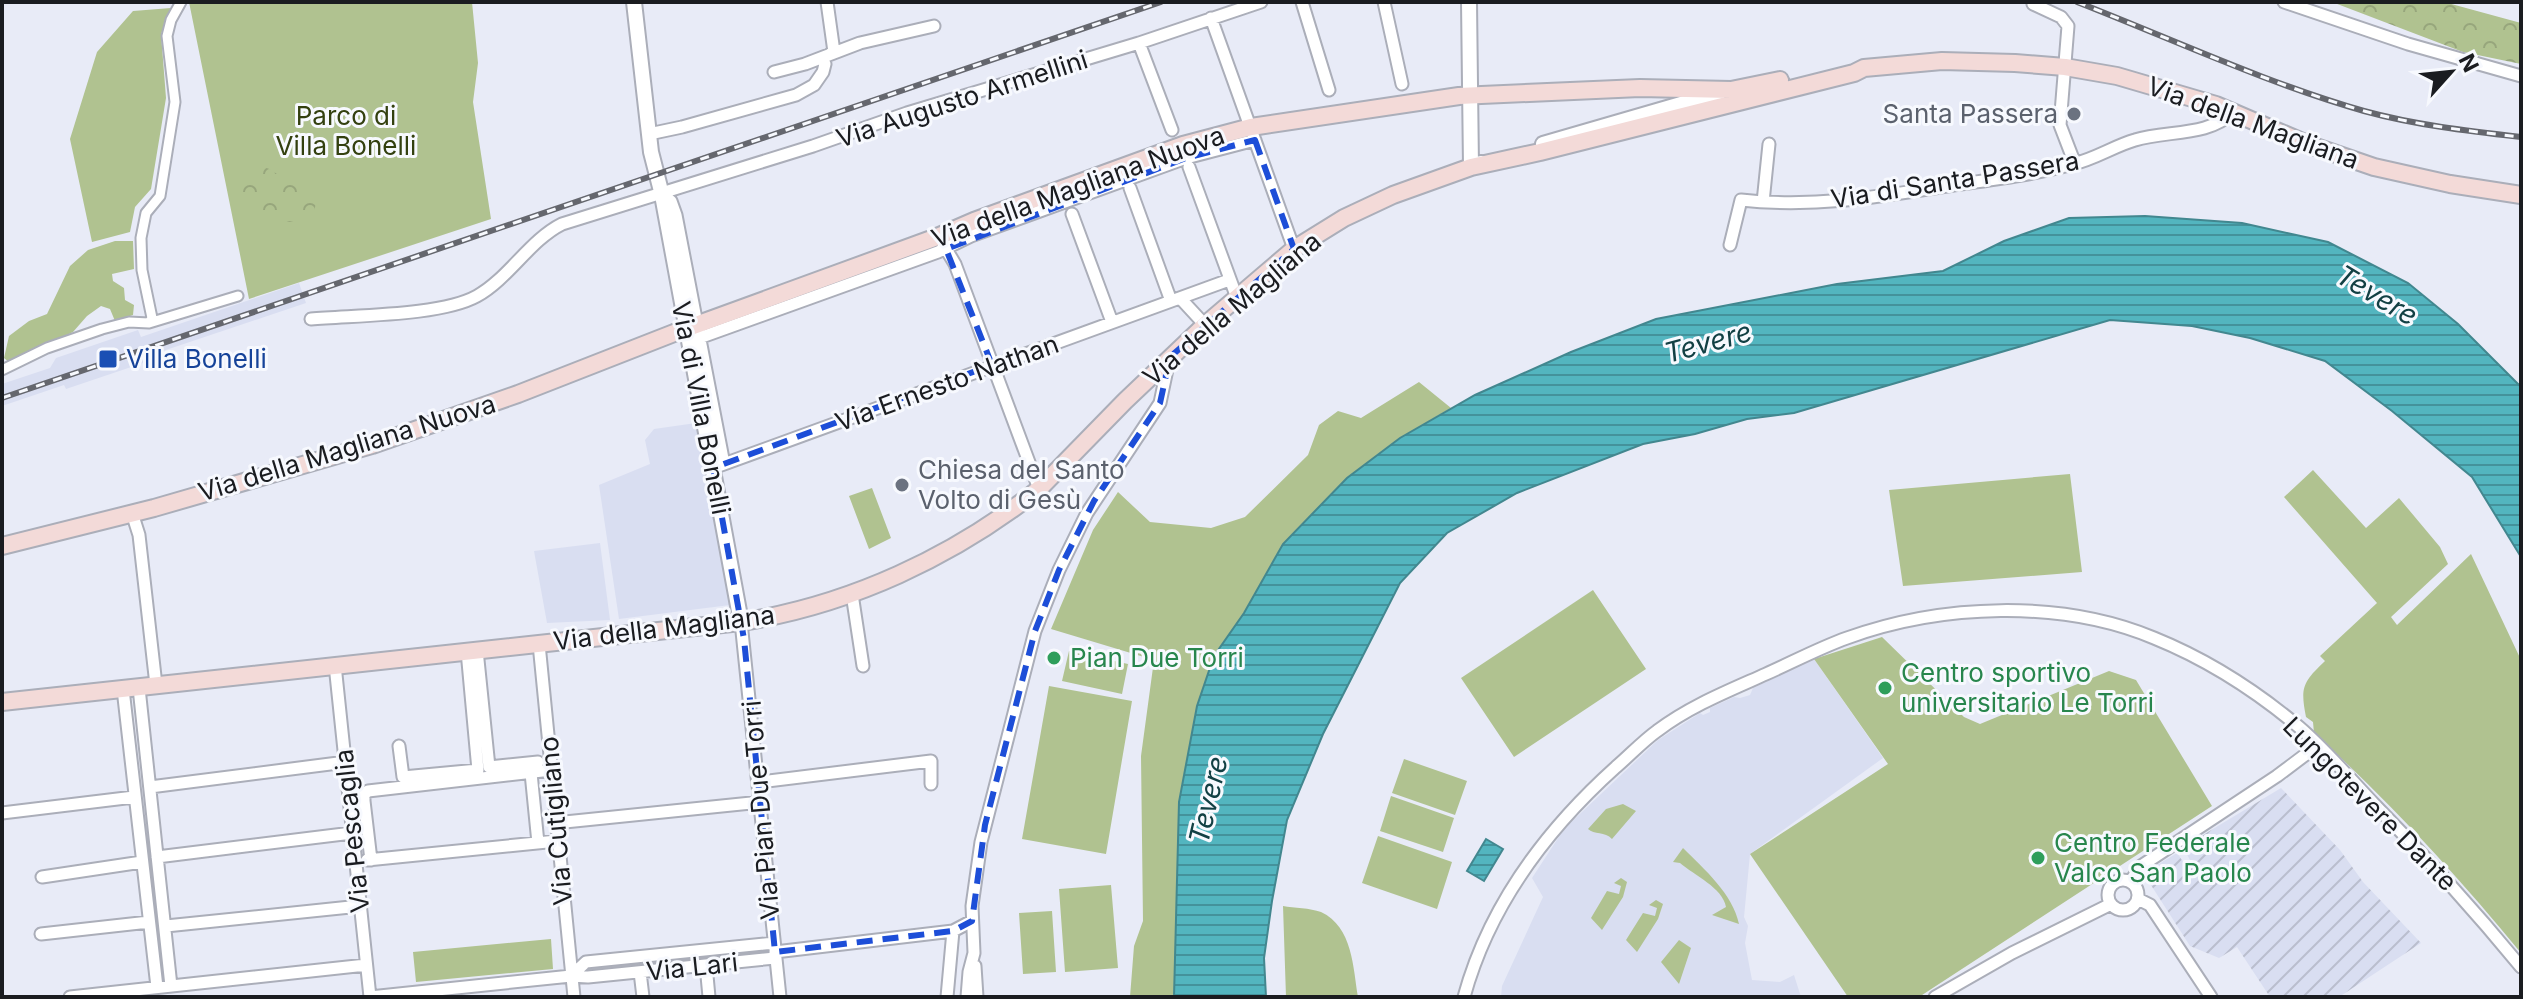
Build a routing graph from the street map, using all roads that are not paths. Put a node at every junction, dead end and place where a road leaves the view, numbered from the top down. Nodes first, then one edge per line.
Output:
1 (181, 2) edge
2 (634, 2) edge
3 (827, 2) edge
4 (1261, 2) edge
5 (1302, 2) edge
6 (1384, 2) edge
7 (1469, 2) edge
8 (2284, 2) edge
9 (2033, 4) dead end
10 (1211, 18) junction
11 (934, 26) dead end
12 (1139, 43) junction
13 (828, 58) junction
14 (2065, 67) junction
15 (1864, 68) junction
16 (774, 72) dead end
17 (2521, 76) edge
18 (1402, 84) dead end
19 (1640, 88) junction
20 (1329, 90) dead end
21 (1731, 90) junction
22 (1471, 95) junction
23 (2233, 112) junction
24 (1658, 116) junction
25 (1172, 130) dead end
26 (1253, 133) junction
27 (649, 134) junction
28 (1769, 144) dead end
29 (2075, 164) junction
30 (1189, 167) dead end
31 (1471, 167) junction
32 (1130, 188) dead end
33 (662, 195) junction
34 (2520, 199) edge
35 (1763, 202) junction
36 (1072, 214) dead end
37 (942, 243) junction
38 (1730, 245) dead end
39 (1294, 249) junction
40 (1229, 280) junction
41 (238, 296) dead end
42 (1237, 298) junction
43 (1176, 300) junction
44 (311, 319) dead end
45 (1112, 322) junction
46 (149, 323) junction
47 (1205, 325) junction
48 (694, 331) junction
49 (1170, 357) junction
50 (992, 365) junction
51 (2, 370) edge
52 (718, 466) junction
53 (1039, 489) junction
54 (132, 513) junction
55 (2, 546) edge
56 (852, 594) junction
57 (741, 622) junction
58 (539, 644) junction
59 (472, 650) junction
60 (335, 665) junction
61 (863, 666) dead end
62 (156, 685) junction
63 (131, 688) junction
64 (2, 702) edge
65 (399, 746) dead end
66 (2317, 746) junction
67 (346, 762) junction
68 (538, 762) dead end
69 (551, 770) junction
70 (531, 773) junction
71 (760, 782) junction
72 (931, 784) dead end
73 (150, 787) junction
74 (134, 797) junction
75 (761, 802) junction
76 (2, 813) edge
77 (555, 823) junction
78 (352, 833) junction
79 (557, 841) junction
80 (538, 843) junction
81 (157, 857) junction
82 (371, 860) junction
83 (355, 861) junction
84 (142, 862) junction
85 (42, 877) dead end
86 (2130, 882) junction
87 (2138, 899) junction
88 (2111, 904) junction
89 (360, 906) junction
90 (972, 921) junction
91 (149, 922) junction
92 (166, 926) junction
93 (953, 931) junction
94 (41, 934) dead end
95 (775, 951) junction
96 (974, 953) junction
97 (366, 965) junction
98 (706, 965) junction
99 (2521, 967) edge
100 (640, 972) junction
101 (571, 976) junction
102 (165, 989) edge
103 (70, 997) edge
104 (370, 997) edge
105 (574, 997) edge
106 (643, 997) edge
107 (709, 997) edge
108 (780, 997) edge
109 (947, 997) edge
110 (967, 997) edge
111 (977, 997) edge
112 (1464, 997) edge
113 (1935, 997) edge
114 (2211, 997) edge

1 - 46 street
2 - 27 street, Via di Villa Bonelli
3 - 13 street
4 - 10 street, Via Augusto Armellini
5 - 20 street
6 - 18 street
7 - 22 street
8 - 17 street
9 - 14 street
10 - 12 street, Via Augusto Armellini
10 - 26 street
11 - 13 street
12 - 25 street
12 - 33 street, Via Augusto Armellini
13 - 16 street
13 - 27 street
14 - 15 main road, Via della Magliana
14 - 23 main road, Via della Magliana
14 - 29 street
15 - 21 main road, Via della Magliana Nuova
15 - 24 main road, Via della Magliana
19 - 21 main road, Via della Magliana Nuova
19 - 22 main road, Via della Magliana Nuova
19 - 24 street
21 - 24 street, Via della Magliana
22 - 26 main road, Via della Magliana Nuova
22 - 31 street
23 - 29 street, Via di Santa Passera
23 - 34 main road, Via della Magliana
24 - 31 main road, Via della Magliana
26 - 37 main road, Via della Magliana Nuova
26 - 39 street
27 - 33 street, Via di Villa Bonelli
28 - 35 street
29 - 35 street, Via di Santa Passera
30 - 40 street
31 - 39 main road, Via della Magliana
32 - 43 street
33 - 44 street, Via Augusto Armellini
33 - 48 street, Via di Villa Bonelli
35 - 38 street
36 - 45 street
37 - 48 main road, Via della Magliana Nuova
37 - 50 street
39 - 42 main road, Via della Magliana
40 - 42 street
40 - 43 street, Via Ernesto Nathan
41 - 46 street
42 - 47 main road, Via della Magliana
43 - 45 street, Via Ernesto Nathan
43 - 47 street
45 - 50 street, Via Ernesto Nathan
46 - 51 street
47 - 49 main road, Via della Magliana
48 - 52 street, Via di Villa Bonelli
48 - 54 main road, Via della Magliana Nuova
49 - 53 main road, Via della Magliana
49 - 90 street
50 - 52 street, Via Ernesto Nathan
50 - 53 street
52 - 57 street, Via di Villa Bonelli
53 - 56 main road, Via della Magliana
54 - 55 main road, Via della Magliana Nuova
54 - 62 street
56 - 57 main road, Via della Magliana
56 - 61 street
57 - 58 main road, Via della Magliana
57 - 71 street, Via Pian Due Torri
58 - 59 main road, Via della Magliana
58 - 69 street, Via Cutigliano
59 - 60 main road, Via della Magliana
59 - 65 street
59 - 68 street
60 - 62 main road, Via della Magliana
60 - 67 street, Via Pescaglia
62 - 63 main road, Via della Magliana
63 - 64 main road, Via della Magliana
63 - 73 street
63 - 74 street
66 - 86 street
66 - 99 street, Lungotevere Dante
66 - 112 street, Lungotevere Dante
67 - 73 street
67 - 78 street, Via Pescaglia
69 - 70 street
69 - 77 street, Via Cutigliano
70 - 80 street
70 - 82 street
71 - 72 street
71 - 75 street, Via Pian Due Torri
73 - 81 street
74 - 76 street
74 - 84 street
75 - 77 street
75 - 95 street, Via Pian Due Torri
77 - 79 street, Via Cutigliano
78 - 81 street
78 - 83 street, Via Pescaglia
79 - 80 street
79 - 101 street, Via Cutigliano
80 - 82 street
81 - 92 street
82 - 83 street
83 - 89 street, Via Pescaglia
84 - 85 street
84 - 91 street
86 - 87 street
86 - 88 street
87 - 88 street
87 - 114 street
88 - 113 street
89 - 92 street
89 - 97 street, Via Pescaglia
90 - 93 street
90 - 96 street
91 - 94 street
91 - 102 street
92 - 102 street
93 - 95 street
93 - 109 street
95 - 98 street, Via Lari
95 - 101 street
95 - 108 street, Via Pian Due Torri
96 - 110 street
96 - 111 street
97 - 102 street
97 - 104 street, Via Pescaglia
98 - 100 street, Via Lari
98 - 107 street
100 - 101 street, Via Lari
100 - 106 street
101 - 104 street, Via Lari
101 - 105 street, Via Cutigliano
102 - 103 street

